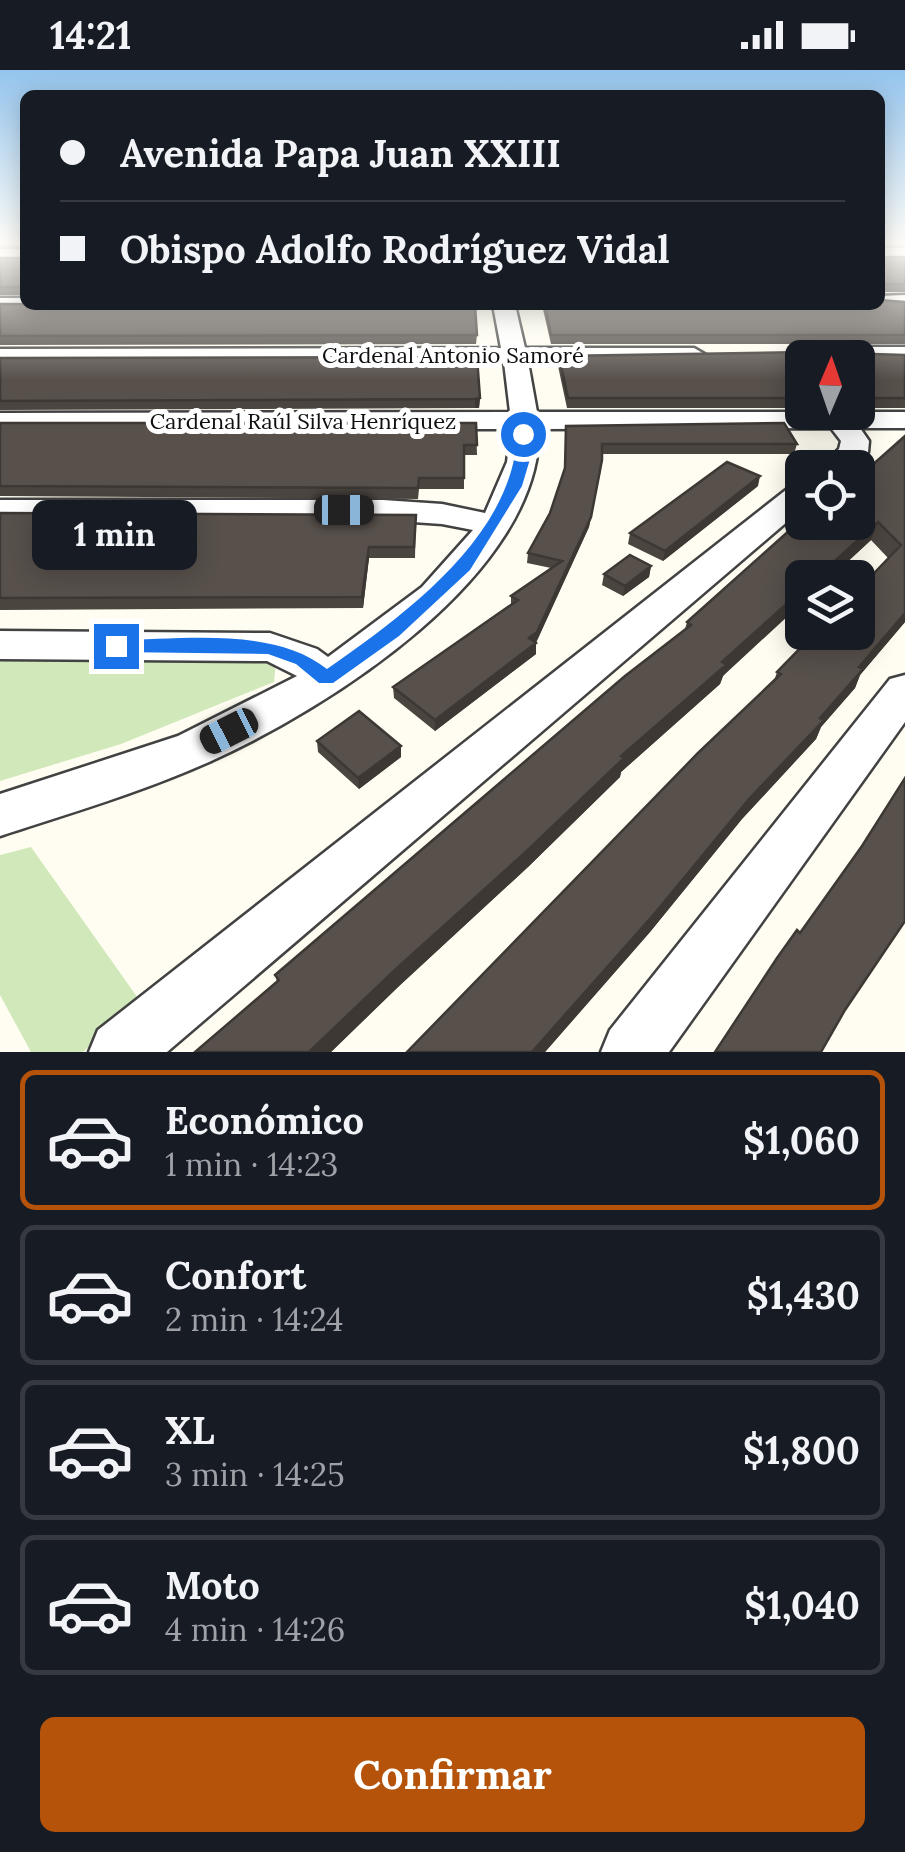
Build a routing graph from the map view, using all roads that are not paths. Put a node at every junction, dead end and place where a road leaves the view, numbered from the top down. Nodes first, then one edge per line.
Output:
1 (505, 310) edge
2 (875, 354) edge
3 (905, 354) edge
4 (512, 355) junction
5 (712, 355) edge
6 (0, 356) edge
7 (785, 420) edge
8 (875, 420) edge
9 (905, 420) edge
10 (524, 421) junction
11 (0, 422) edge
12 (785, 507) edge
13 (0, 510) edge
14 (492, 525) junction
15 (0, 645) edge
16 (326, 678) junction
17 (905, 690) edge
18 (0, 815) edge
19 (120, 1052) edge
20 (632, 1052) edge

1 - 4 street
2 - 3 street
4 - 5 street, Cardenal Antonio Samoré
4 - 6 street, Cardenal Antonio Samoré
4 - 10 street
7 - 10 street, Cardenal Raúl Silva Henríquez
8 - 9 street, Cardenal Raúl Silva Henríquez
10 - 11 street, Cardenal Raúl Silva Henríquez
10 - 14 street
12 - 19 street
13 - 14 street
14 - 16 street
15 - 16 street
16 - 18 street
17 - 20 street

